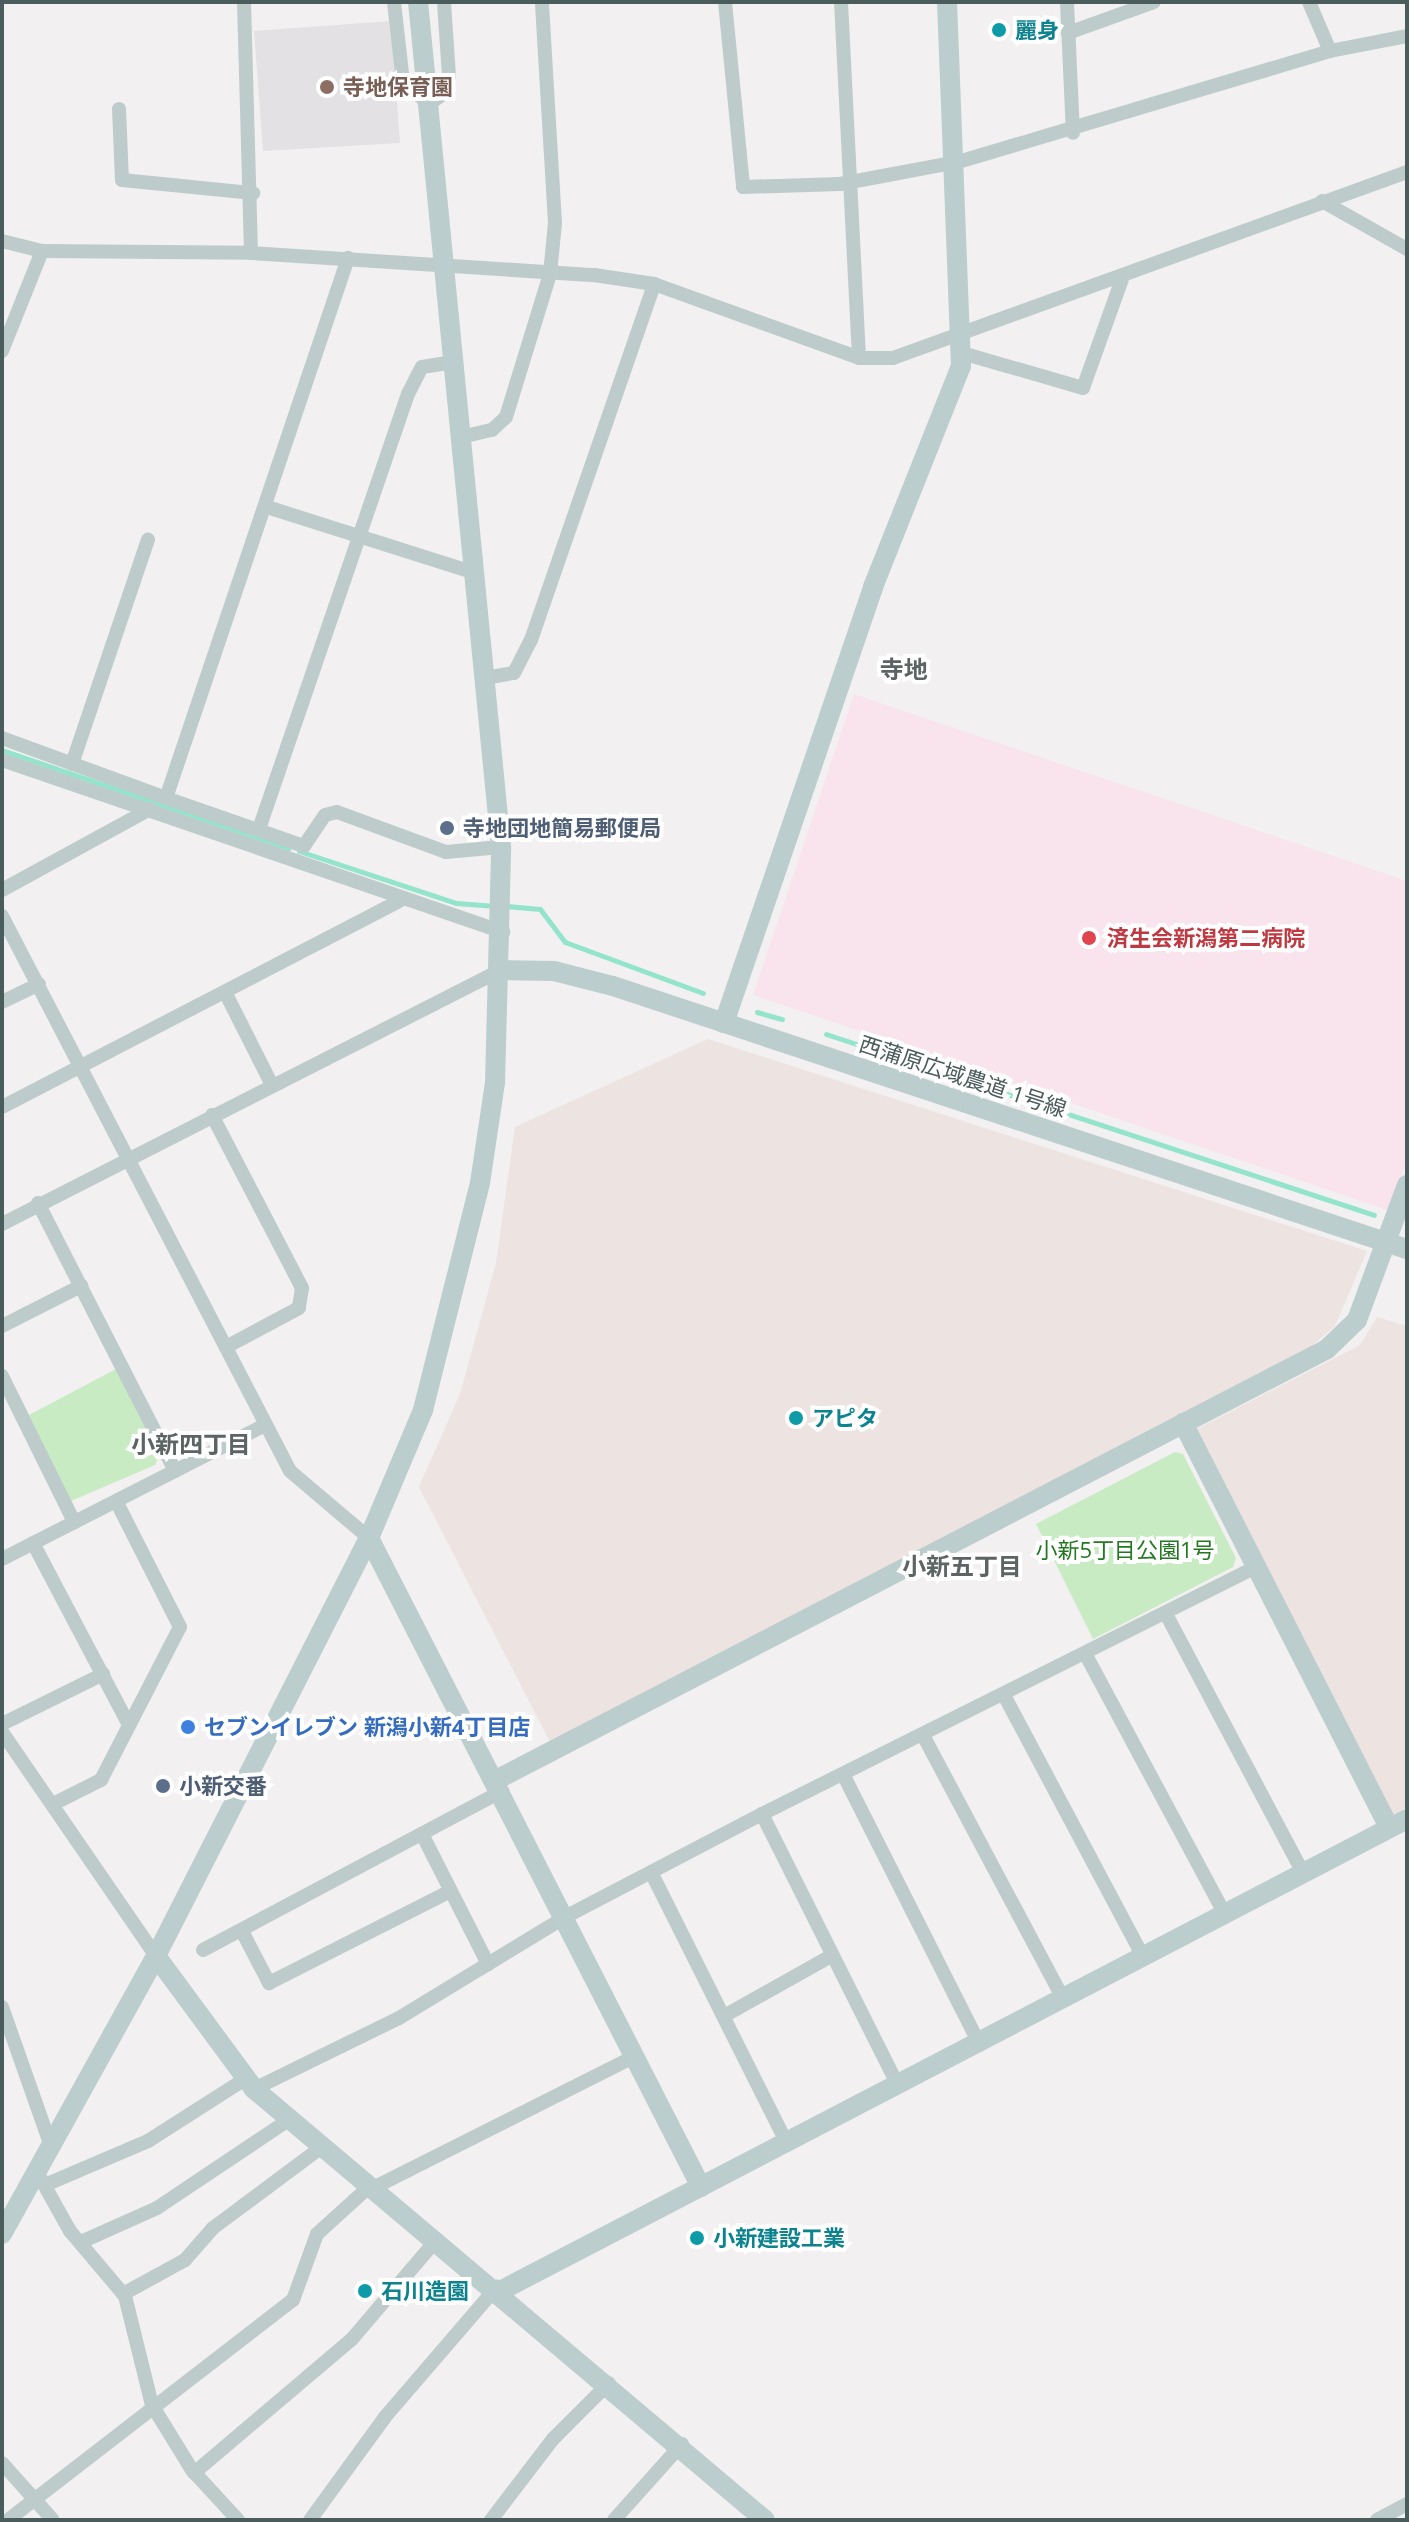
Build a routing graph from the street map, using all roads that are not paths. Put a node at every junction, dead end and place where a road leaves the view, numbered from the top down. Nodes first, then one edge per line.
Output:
1 (244, 2) edge
2 (394, 2) edge
3 (444, 2) edge
4 (542, 2) edge
5 (725, 2) edge
6 (841, 2) edge
7 (947, 2) edge
8 (1067, 2) edge
9 (1154, 2) edge
10 (1309, 2) edge
11 (419, 11) edge
12 (1068, 33) junction
13 (1407, 36) edge
14 (1330, 51) junction
15 (429, 104) junction
16 (119, 109) dead end
17 (1073, 133) junction
18 (958, 162) junction
19 (1407, 172) edge
20 (853, 181) junction
21 (253, 193) junction
22 (1322, 201) junction
23 (2, 241) edge
24 (1407, 249) edge
25 (42, 251) junction
26 (251, 253) junction
27 (348, 258) junction
28 (446, 270) junction
29 (550, 274) junction
30 (1122, 279) junction
31 (654, 284) junction
32 (963, 345) junction
33 (2, 351) edge
34 (859, 358) junction
35 (454, 362) junction
36 (461, 437) junction
37 (267, 507) junction
38 (355, 537) junction
39 (148, 539) dead end
40 (475, 573) junction
41 (485, 678) junction
42 (2, 738) edge
43 (2, 760) edge
44 (72, 764) junction
45 (166, 798) junction
46 (150, 809) junction
47 (259, 829) junction
48 (501, 847) junction
49 (2, 890) edge
50 (400, 901) junction
51 (2, 916) edge
52 (503, 932) junction
53 (501, 970) junction
54 (39, 984) junction
55 (225, 992) junction
56 (2, 1002) edge
57 (724, 1023) junction
58 (82, 1066) junction
59 (272, 1085) junction
60 (2, 1107) edge
61 (212, 1115) junction
62 (129, 1156) junction
63 (1407, 1185) edge
64 (38, 1203) junction
65 (2, 1224) edge
66 (1386, 1241) junction
67 (1407, 1249) edge
68 (81, 1286) junction
69 (2, 1326) edge
70 (226, 1347) junction
71 (2, 1376) edge
72 (1183, 1423) junction
73 (265, 1425) junction
74 (175, 1471) junction
75 (116, 1501) junction
76 (74, 1522) junction
77 (369, 1538) junction
78 (33, 1543) junction
79 (2, 1559) edge
80 (1254, 1568) junction
81 (1166, 1614) junction
82 (1087, 1657) junction
83 (103, 1674) junction
84 (1005, 1697) junction
85 (2, 1724) edge
86 (129, 1725) junction
87 (2, 1732) edge
88 (924, 1737) junction
89 (844, 1776) junction
90 (499, 1785) junction
91 (53, 1804) junction
92 (762, 1814) junction
93 (1398, 1824) edge
94 (422, 1834) junction
95 (651, 1872) junction
96 (1303, 1873) junction
97 (450, 1891) junction
98 (1224, 1912) junction
99 (565, 1917) junction
100 (242, 1931) junction
101 (203, 1950) dead end
102 (156, 1956) junction
103 (831, 1956) junction
104 (1143, 1956) junction
105 (488, 1964) junction
106 (1064, 2000) junction
107 (2, 2007) edge
108 (724, 2016) junction
109 (980, 2045) junction
110 (634, 2057) junction
111 (249, 2084) junction
112 (899, 2087) junction
113 (290, 2119) junction
114 (50, 2143) junction
115 (788, 2145) junction
116 (323, 2146) junction
117 (41, 2178) junction
118 (372, 2187) junction
119 (701, 2187) junction
120 (2, 2234) edge
121 (437, 2239) junction
122 (81, 2242) junction
123 (500, 2289) junction
124 (123, 2294) junction
125 (609, 2383) junction
126 (152, 2405) junction
127 (682, 2444) junction
128 (2, 2463) edge
129 (194, 2473) junction
130 (30, 2498) junction
131 (1407, 2504) edge
132 (8, 2520) edge
133 (53, 2520) edge
134 (238, 2520) edge
135 (310, 2520) edge
136 (491, 2520) edge
137 (614, 2520) edge
138 (765, 2520) edge
139 (1377, 2520) edge

1 - 21 street
2 - 15 street
3 - 15 street
4 - 29 street
5 - 20 street
6 - 20 street
7 - 18 street
8 - 12 street
9 - 12 street
10 - 14 street
11 - 15 street
12 - 17 street
13 - 14 street
14 - 17 street
15 - 28 street
16 - 21 street
17 - 18 street
18 - 20 street
18 - 32 street
19 - 22 street
20 - 34 street
21 - 26 street
22 - 24 street
22 - 30 street
23 - 25 street
25 - 26 street
25 - 33 street
26 - 27 street
27 - 28 street
27 - 37 street
28 - 29 street
28 - 35 street
29 - 31 street
29 - 36 street
30 - 32 street
30 - 32 street
31 - 34 street
31 - 41 street
32 - 34 street
32 - 57 street
35 - 36 street
35 - 38 street
36 - 40 street
37 - 38 street
37 - 45 street
38 - 40 street
38 - 47 street
39 - 44 street
40 - 41 street
41 - 48 street
42 - 44 street
43 - 46 street
44 - 45 street
45 - 47 street
46 - 49 street
46 - 50 street
47 - 48 street
48 - 52 street
50 - 52 street
50 - 55 street
51 - 54 street
52 - 53 street
53 - 57 street, 西蒲原広域農道 1号線
53 - 59 street
53 - 77 street
54 - 56 street
54 - 58 street
55 - 58 street
55 - 59 street
57 - 66 street, 西蒲原広域農道 1号線
58 - 60 street
58 - 62 street
59 - 61 street
61 - 62 street
61 - 70 street
62 - 64 street
62 - 70 street
63 - 66 street
64 - 65 street
64 - 68 street
66 - 67 street, 西蒲原広域農道 1号線
66 - 72 street
68 - 69 street
68 - 74 street
70 - 73 street
71 - 76 street
72 - 80 street
72 - 90 street
73 - 74 street
73 - 77 street
74 - 75 street
75 - 76 street
75 - 86 street
76 - 78 street
77 - 90 street
77 - 102 street
78 - 79 street
78 - 83 street
80 - 81 street
80 - 93 street
81 - 82 street
81 - 96 street
82 - 84 street
82 - 98 street
83 - 85 street
83 - 86 street
84 - 88 street
84 - 104 street
86 - 91 street
87 - 91 street
88 - 89 street
88 - 106 street
89 - 92 street
89 - 109 street
90 - 94 street
90 - 99 street
91 - 102 street
92 - 95 street
92 - 103 street
93 - 96 street
94 - 97 street
94 - 100 street
95 - 99 street
95 - 108 street
96 - 98 street
97 - 100 street
97 - 105 street
98 - 104 street
99 - 105 street
99 - 110 street
100 - 101 street
102 - 111 street
102 - 114 street
103 - 108 street
103 - 112 street
104 - 106 street
105 - 111 street
106 - 109 street
107 - 114 street
108 - 115 street
109 - 112 street
110 - 118 street
110 - 119 street
111 - 113 street
111 - 117 street
112 - 115 street
113 - 116 street
113 - 122 street
114 - 117 street
115 - 119 street
116 - 118 street
116 - 124 street
117 - 120 street
117 - 122 street
118 - 121 street
118 - 126 street
119 - 123 street
121 - 123 street
121 - 129 street
122 - 124 street
123 - 125 street
123 - 135 street
124 - 126 street
125 - 127 street
125 - 136 street
126 - 129 street
126 - 130 street
127 - 137 street
127 - 138 street
128 - 130 street
129 - 134 street
130 - 132 street
130 - 133 street
131 - 139 street

